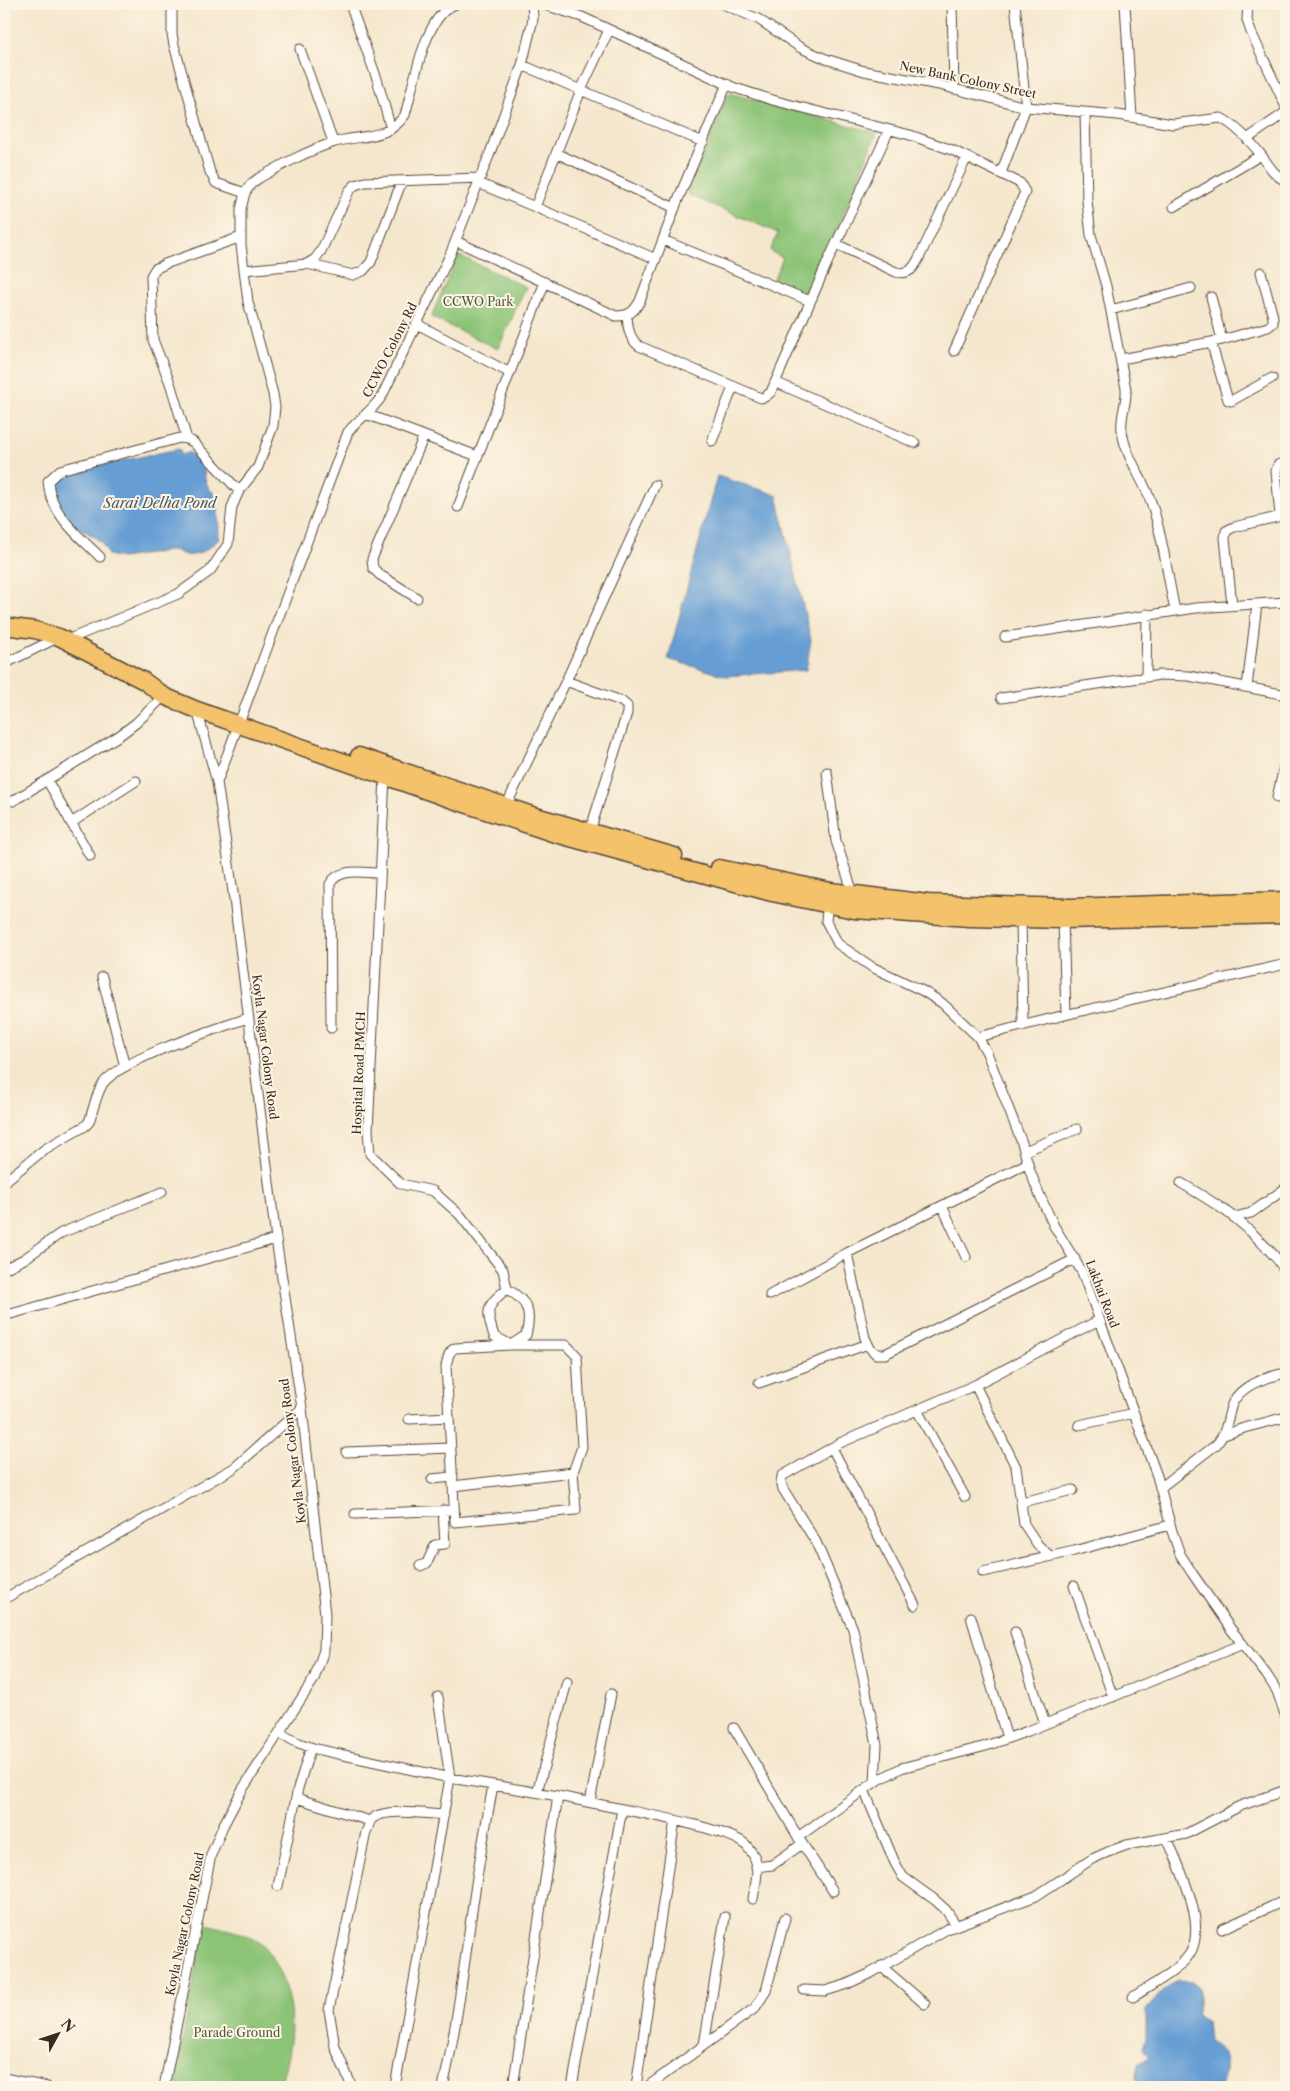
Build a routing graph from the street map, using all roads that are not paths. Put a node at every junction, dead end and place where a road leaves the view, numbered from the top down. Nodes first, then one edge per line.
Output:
1 (172, 4) edge
2 (350, 4) edge
3 (453, 4) edge
4 (532, 4) edge
5 (542, 4) edge
6 (723, 4) edge
7 (952, 4) edge
8 (1016, 4) edge
9 (1125, 4) edge
10 (1248, 4) edge
11 (609, 30) junction
12 (300, 49) dead end
13 (522, 65) junction
14 (727, 84) junction
15 (954, 89) junction
16 (581, 90) junction
17 (1026, 107) junction
18 (1286, 107) edge
19 (1085, 112) junction
20 (1286, 112) edge
21 (1132, 117) junction
22 (391, 129) junction
23 (889, 130) junction
24 (1246, 139) junction
25 (333, 142) junction
26 (703, 142) junction
27 (556, 153) junction
28 (1261, 155) junction
29 (967, 157) junction
30 (1001, 172) junction
31 (402, 181) junction
32 (479, 181) junction
33 (1286, 181) edge
34 (245, 193) junction
35 (534, 207) junction
36 (1174, 207) dead end
37 (675, 208) junction
38 (241, 237) junction
39 (456, 240) junction
40 (663, 240) junction
41 (836, 244) junction
42 (656, 259) junction
43 (307, 264) junction
44 (244, 270) junction
45 (1261, 272) dead end
46 (544, 282) junction
47 (1192, 288) dead end
48 (1211, 297) dead end
49 (810, 301) junction
50 (1111, 310) junction
51 (627, 316) junction
52 (417, 324) junction
53 (1222, 340) junction
54 (1211, 342) junction
55 (954, 351) dead end
56 (1121, 360) junction
57 (510, 373) junction
58 (1272, 378) dead end
59 (775, 382) junction
60 (733, 387) junction
61 (366, 414) junction
62 (424, 436) junction
63 (187, 439) junction
64 (712, 441) dead end
65 (915, 444) dead end
66 (477, 456) junction
67 (1286, 462) edge
68 (654, 486) dead end
69 (239, 491) junction
70 (458, 507) dead end
71 (1283, 516) edge
72 (100, 556) dead end
73 (417, 598) dead end
74 (1286, 602) edge
75 (1257, 604) junction
76 (1232, 605) junction
77 (1175, 610) junction
78 (1147, 614) junction
79 (4, 619) edge
80 (4, 626) edge
81 (25, 628) junction
82 (1005, 637) dead end
83 (63, 639) junction
84 (4, 664) edge
85 (1146, 676) junction
86 (144, 681) junction
87 (566, 681) junction
88 (1247, 687) junction
89 (1286, 695) edge
90 (164, 696) junction
91 (1001, 698) dead end
92 (197, 710) junction
93 (239, 721) junction
94 (1286, 758) edge
95 (827, 772) dead end
96 (385, 776) junction
97 (47, 780) junction
98 (136, 781) dead end
99 (217, 782) junction
100 (1277, 798) dead end
101 (13, 801) dead end
102 (506, 806) junction
103 (531, 820) junction
104 (71, 823) junction
105 (590, 830) junction
106 (90, 856) dead end
107 (379, 873) junction
108 (853, 893) junction
109 (829, 898) junction
110 (1286, 900) edge
111 (1286, 915) edge
112 (1020, 919) junction
113 (1063, 920) junction
114 (1286, 964) edge
115 (102, 977) dead end
116 (1066, 1014) junction
117 (248, 1018) junction
118 (1023, 1026) junction
119 (331, 1028) dead end
120 (978, 1037) junction
121 (125, 1068) junction
122 (1077, 1129) dead end
123 (1025, 1151) junction
124 (1028, 1163) junction
125 (4, 1182) edge
126 (1181, 1183) dead end
127 (1286, 1188) edge
128 (162, 1192) dead end
129 (942, 1206) junction
130 (1235, 1217) junction
131 (276, 1239) junction
132 (847, 1253) junction
133 (966, 1257) dead end
134 (1075, 1259) junction
135 (4, 1269) edge
136 (1286, 1273) edge
137 (507, 1289) junction
138 (770, 1295) dead end
139 (4, 1316) edge
140 (1099, 1320) junction
141 (868, 1344) junction
142 (511, 1345) junction
143 (1286, 1373) edge
144 (758, 1383) dead end
145 (975, 1385) junction
146 (302, 1408) junction
147 (917, 1410) junction
148 (1134, 1413) junction
149 (449, 1417) junction
150 (1286, 1417) edge
151 (409, 1419) dead end
152 (1079, 1425) dead end
153 (1224, 1435) junction
154 (451, 1448) junction
155 (832, 1448) junction
156 (346, 1452) dead end
157 (573, 1472) junction
158 (432, 1479) dead end
159 (453, 1482) junction
160 (1160, 1488) junction
161 (1073, 1490) dead end
162 (965, 1497) dead end
163 (1022, 1502) junction
164 (443, 1510) junction
165 (454, 1510) junction
166 (355, 1514) dead end
167 (1170, 1524) junction
168 (1050, 1556) junction
169 (420, 1566) dead end
170 (983, 1572) dead end
171 (1074, 1586) dead end
172 (4, 1599) edge
173 (915, 1605) dead end
174 (970, 1616) dead end
175 (1015, 1632) dead end
176 (1243, 1644) junction
177 (567, 1682) dead end
178 (611, 1694) dead end
179 (438, 1697) dead end
180 (1113, 1697) junction
181 (1286, 1716) edge
182 (1045, 1724) junction
183 (734, 1728) dead end
184 (280, 1733) junction
185 (1007, 1738) junction
186 (311, 1747) junction
187 (450, 1778) junction
188 (875, 1782) junction
189 (493, 1785) junction
190 (864, 1790) junction
191 (1286, 1790) edge
192 (536, 1792) junction
193 (558, 1796) junction
194 (296, 1798) junction
195 (590, 1802) junction
196 (622, 1809) junction
197 (444, 1815) junction
198 (675, 1820) junction
199 (370, 1821) junction
200 (1167, 1838) junction
201 (800, 1841) junction
202 (756, 1867) junction
203 (278, 1886) dead end
204 (833, 1891) dead end
205 (753, 1899) dead end
206 (1286, 1900) edge
207 (725, 1917) dead end
208 (785, 1918) dead end
209 (956, 1925) junction
210 (1222, 1929) dead end
211 (881, 1966) junction
212 (804, 1990) dead end
213 (1133, 1997) dead end
214 (925, 2004) dead end
215 (704, 2045) junction
216 (4, 2078) edge
217 (47, 2087) edge
218 (164, 2087) edge
219 (352, 2087) edge
220 (395, 2087) edge
221 (442, 2087) edge
222 (513, 2087) edge
223 (572, 2087) edge
224 (636, 2087) edge
225 (647, 2087) edge

1 - 34 street
2 - 22 street
3 - 22 street
4 - 13 street, CCWO Colony Rd
5 - 11 street
6 - 15 street, New Bank Colony Street
7 - 15 street
8 - 17 street
9 - 21 street
10 - 18 street
11 - 14 street
11 - 16 street
12 - 25 street
13 - 16 street
13 - 32 street, CCWO Colony Rd
14 - 23 street
14 - 26 street
15 - 17 street, New Bank Colony Street
16 - 26 street
16 - 27 street
17 - 19 street, New Bank Colony Street
17 - 30 street
19 - 21 street, New Bank Colony Street
19 - 50 street
20 - 24 street
21 - 24 street, New Bank Colony Street
22 - 25 street
23 - 29 street
23 - 41 street
24 - 28 street, New Bank Colony Street
25 - 34 street
26 - 37 street
27 - 35 street
27 - 37 street
28 - 33 street, New Bank Colony Street
28 - 36 street
29 - 30 street
29 - 41 street
30 - 55 street
31 - 32 street
31 - 43 street
31 - 43 street
32 - 35 street
32 - 39 street, CCWO Colony Rd
34 - 38 street
35 - 42 street
37 - 40 street
38 - 44 street
38 - 63 street
39 - 46 street
39 - 52 street, CCWO Colony Rd
40 - 42 street
40 - 49 street
41 - 49 street
42 - 51 street
43 - 44 street
44 - 69 street
45 - 53 street
46 - 51 street
46 - 57 street
47 - 50 street
48 - 53 street
49 - 59 street
50 - 56 street
51 - 60 street
52 - 57 street
52 - 61 street, CCWO Colony Rd
53 - 54 street
54 - 56 street
54 - 58 street
56 - 77 street
57 - 66 street
59 - 60 street
59 - 65 street
60 - 64 street
61 - 62 street
61 - 93 street, CCWO Colony Rd
62 - 66 street
62 - 73 street
63 - 69 street
63 - 72 street
66 - 70 street
67 - 71 street
68 - 87 street
69 - 83 street
71 - 76 street
74 - 75 street
75 - 76 street
75 - 88 street
76 - 77 street
77 - 78 street
78 - 82 street
78 - 85 street
79 - 81 highway
80 - 81 highway
81 - 83 highway
83 - 84 street
83 - 86 highway
85 - 88 street
85 - 91 street
86 - 90 highway
86 - 93 highway
87 - 102 street
87 - 105 street
88 - 89 street
90 - 92 highway
90 - 97 street
92 - 93 highway
92 - 99 street, Koyla Nagar Colony Road
93 - 96 highway
93 - 99 street, Koyla Nagar Colony Road
93 - 102 highway
94 - 100 street
95 - 108 street
96 - 103 highway
96 - 107 street, Hospital Road PMCH
97 - 101 street
97 - 104 street
98 - 104 street
99 - 117 street, Koyla Nagar Colony Road
102 - 103 highway
103 - 105 highway
103 - 109 highway
104 - 106 street
105 - 109 highway
107 - 119 street
107 - 137 street, Hospital Road PMCH
108 - 109 highway
108 - 110 highway
109 - 112 highway
109 - 120 street, Lakhai Road
111 - 113 highway
112 - 113 highway
112 - 118 street
113 - 116 street
114 - 116 street
115 - 121 street
116 - 118 street
117 - 121 street
117 - 131 street, Koyla Nagar Colony Road
118 - 120 street
120 - 123 street, Lakhai Road
121 - 125 street
122 - 123 street
123 - 124 street, Lakhai Road
124 - 129 street
124 - 134 street, Lakhai Road
126 - 130 street
127 - 130 street
128 - 135 street
129 - 132 street
129 - 133 street
130 - 136 street
131 - 139 street
131 - 146 street, Koyla Nagar Colony Road
132 - 138 street
132 - 141 street
134 - 140 street, Lakhai Road
134 - 141 street
137 - 142 street
137 - 142 street
140 - 145 street
140 - 148 street, Lakhai Road
141 - 144 street
142 - 149 street
142 - 157 street
143 - 153 street
145 - 147 street
145 - 163 street
146 - 172 street
146 - 184 street, Koyla Nagar Colony Road
147 - 155 street
147 - 162 street
148 - 152 street
148 - 160 street, Lakhai Road
149 - 151 street
149 - 154 street
150 - 153 street
153 - 160 street
154 - 156 street
154 - 159 street
155 - 173 street
155 - 188 street
157 - 159 street
157 - 165 street
158 - 159 street
159 - 165 street
160 - 167 street, Lakhai Road
161 - 163 street
163 - 168 street
164 - 165 street
164 - 166 street
164 - 169 street
167 - 168 street
167 - 176 street, Lakhai Road
168 - 170 street
171 - 180 street
174 - 185 street
175 - 182 street
176 - 180 street
176 - 181 street, Lakhai Road
177 - 192 street
178 - 195 street
179 - 187 street
180 - 182 street
182 - 185 street
183 - 201 street
184 - 186 street
184 - 218 street, Koyla Nagar Colony Road
185 - 188 street
186 - 187 street
186 - 194 street
187 - 189 street
187 - 197 street
188 - 190 street
189 - 192 street
189 - 221 street
190 - 201 street
190 - 209 street
191 - 200 street
192 - 193 street
193 - 195 street
193 - 222 street
194 - 199 street
194 - 203 street
195 - 196 street
196 - 198 street
196 - 223 street
197 - 199 street
197 - 220 street
198 - 202 street
198 - 224 street
199 - 219 street
200 - 209 street
200 - 213 street
201 - 202 street
201 - 204 street
202 - 205 street
206 - 210 street
207 - 215 street
208 - 215 street
209 - 211 street
211 - 212 street
211 - 214 street
215 - 225 street
216 - 217 street

